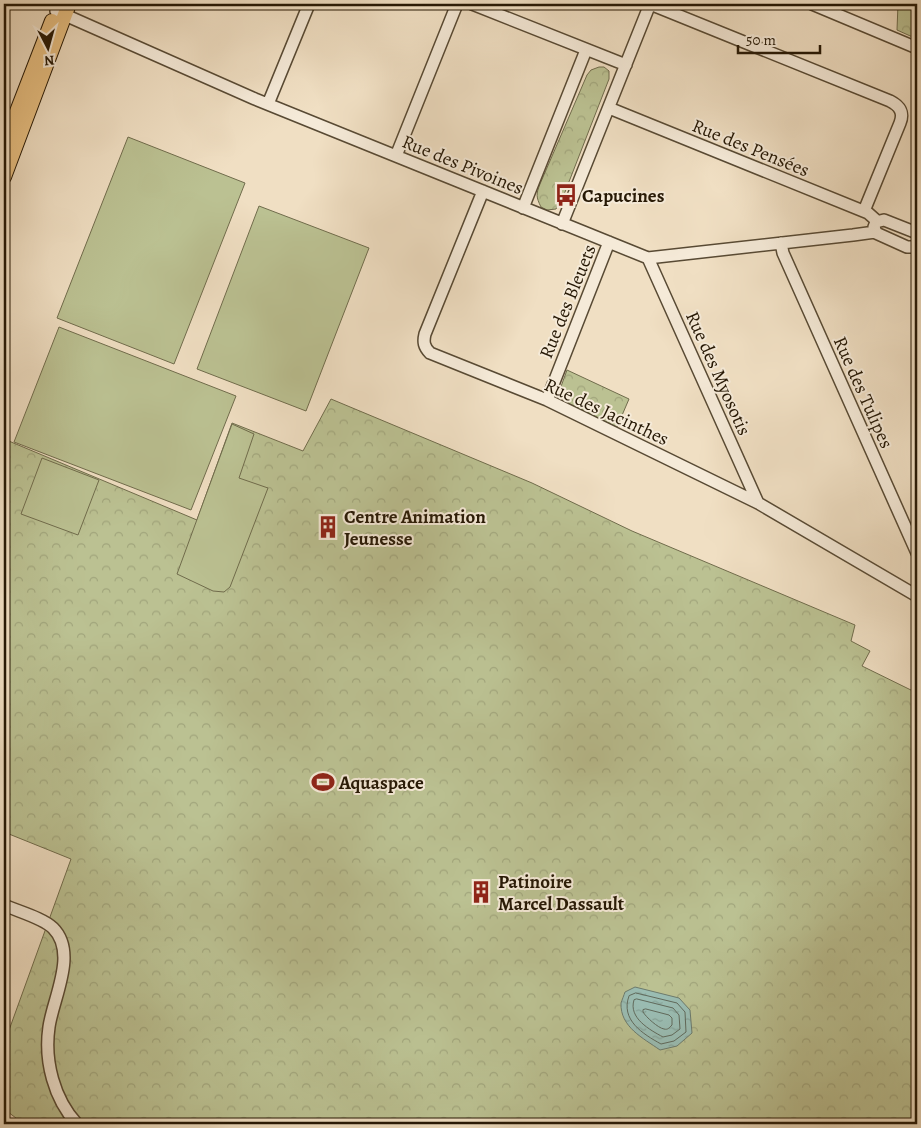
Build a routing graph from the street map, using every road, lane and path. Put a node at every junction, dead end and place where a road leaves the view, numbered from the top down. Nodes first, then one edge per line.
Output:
1 (309, 4) edge
2 (457, 4) edge
3 (472, 4) edge
4 (650, 4) edge
5 (812, 4) edge
6 (62, 8) edge
7 (917, 48) edge
8 (586, 50) junction
9 (626, 66) junction
10 (268, 104) junction
11 (609, 108) junction
12 (4, 146) edge
13 (396, 156) junction
14 (4, 177) edge
15 (483, 191) junction
16 (523, 208) junction
17 (864, 211) junction
18 (562, 224) junction
19 (876, 227) junction
20 (917, 233) edge
21 (609, 242) junction
22 (781, 243) junction
23 (917, 247) edge
24 (648, 258) junction
25 (547, 400) junction
26 (758, 503) junction
27 (917, 553) edge
28 (917, 596) edge
29 (4, 905) edge
30 (77, 1124) edge

1 - 10 street
2 - 13 street
3 - 8 street
4 - 9 street
4 - 17 street
5 - 7 street
6 - 10 street, Rue des Pivoines
6 - 12 main road
6 - 14 main road
8 - 9 street
8 - 16 street
9 - 11 street
10 - 13 street, Rue des Pivoines
11 - 17 street, Rue des Pensées
11 - 18 street
13 - 15 street, Rue des Pivoines
15 - 16 street, Rue des Pivoines
15 - 25 street, Rue des Jacinthes
16 - 18 street, Rue des Pivoines
17 - 19 street, Rue des Pensées
18 - 21 street, Rue des Pivoines
19 - 20 street, Rue des Pensées
19 - 22 street, Rue des Pivoines
19 - 23 street, Rue des Pensées
21 - 24 street, Rue des Pivoines
21 - 25 street, Rue des Bleuets
22 - 24 street, Rue des Pivoines
22 - 27 street, Rue des Tulipes
24 - 26 street, Rue des Myosotis
25 - 26 street, Rue des Jacinthes
26 - 28 street, Rue des Jacinthes
29 - 30 street

